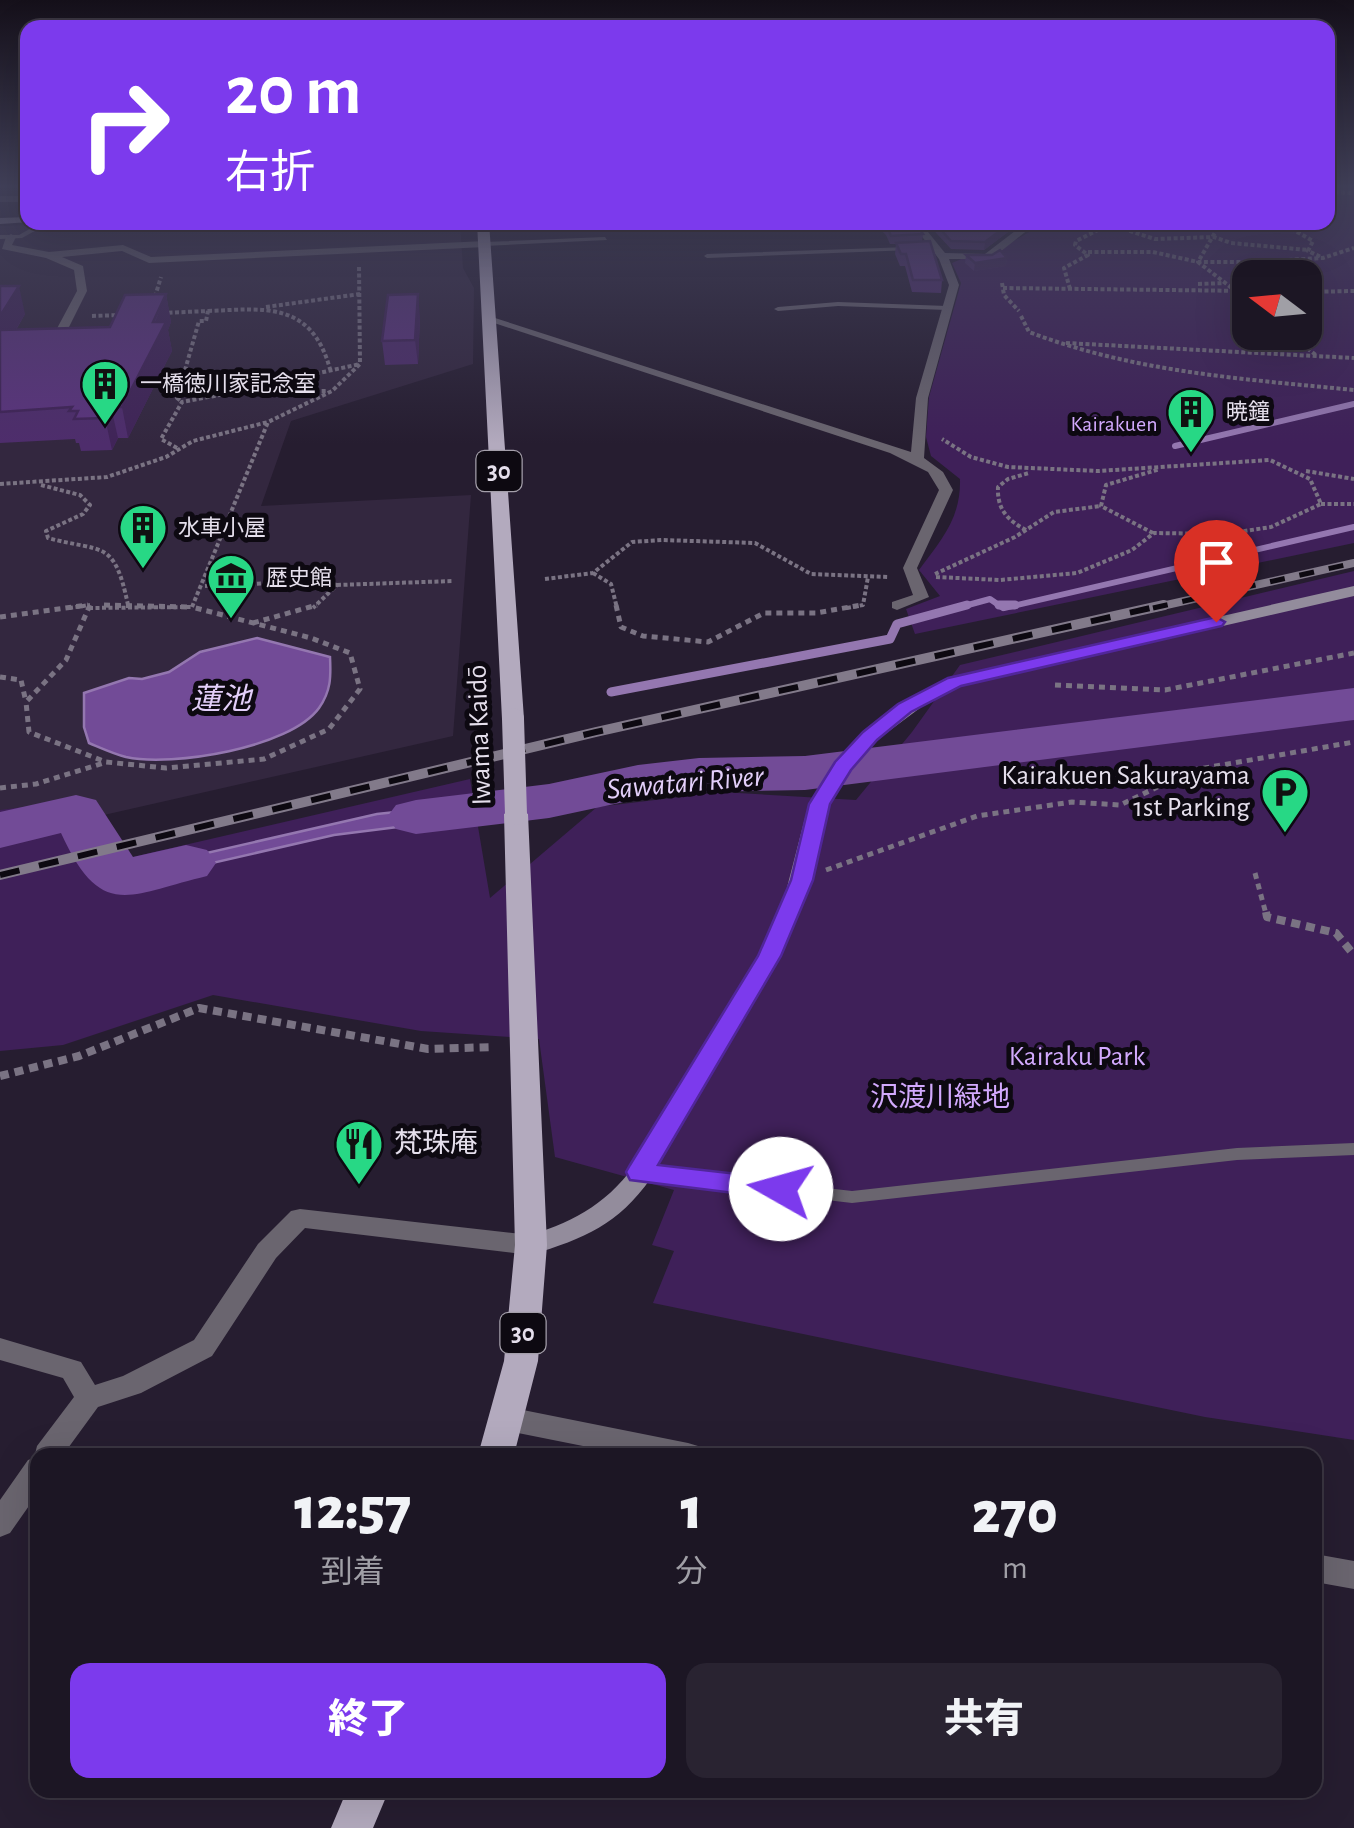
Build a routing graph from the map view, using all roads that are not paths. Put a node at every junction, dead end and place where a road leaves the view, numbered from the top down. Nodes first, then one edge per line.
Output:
1 (80, 273) edge
2 (488, 273) edge
3 (948, 273) edge
4 (947, 308) junction
5 (778, 309) dead end
6 (491, 320) junction
7 (52, 349) edge
8 (917, 460) junction
9 (1354, 591) edge
10 (897, 605) dead end
11 (1354, 1150) edge
12 (640, 1172) junction
13 (531, 1245) junction
14 (0, 1350) edge
15 (89, 1398) junction
16 (508, 1419) junction
17 (52, 1448) edge
18 (498, 1448) edge
19 (653, 1448) edge
20 (30, 1481) edge
21 (0, 1524) edge
22 (1322, 1569) edge
23 (1354, 1575) edge
24 (365, 1798) edge
25 (352, 1828) edge

1 - 7 street
2 - 6 main road, Iwama Kaidō / 30
3 - 4 street
4 - 5 lane
4 - 8 street
6 - 8 street
6 - 13 main road, Iwama Kaidō / 30, bridge
8 - 10 street
9 - 12 street
11 - 12 lane
12 - 13 street
13 - 15 street
13 - 16 main road, 30
14 - 15 street
15 - 17 street
16 - 18 main road, 30
16 - 19 street
20 - 21 street
22 - 23 street
24 - 25 main road

